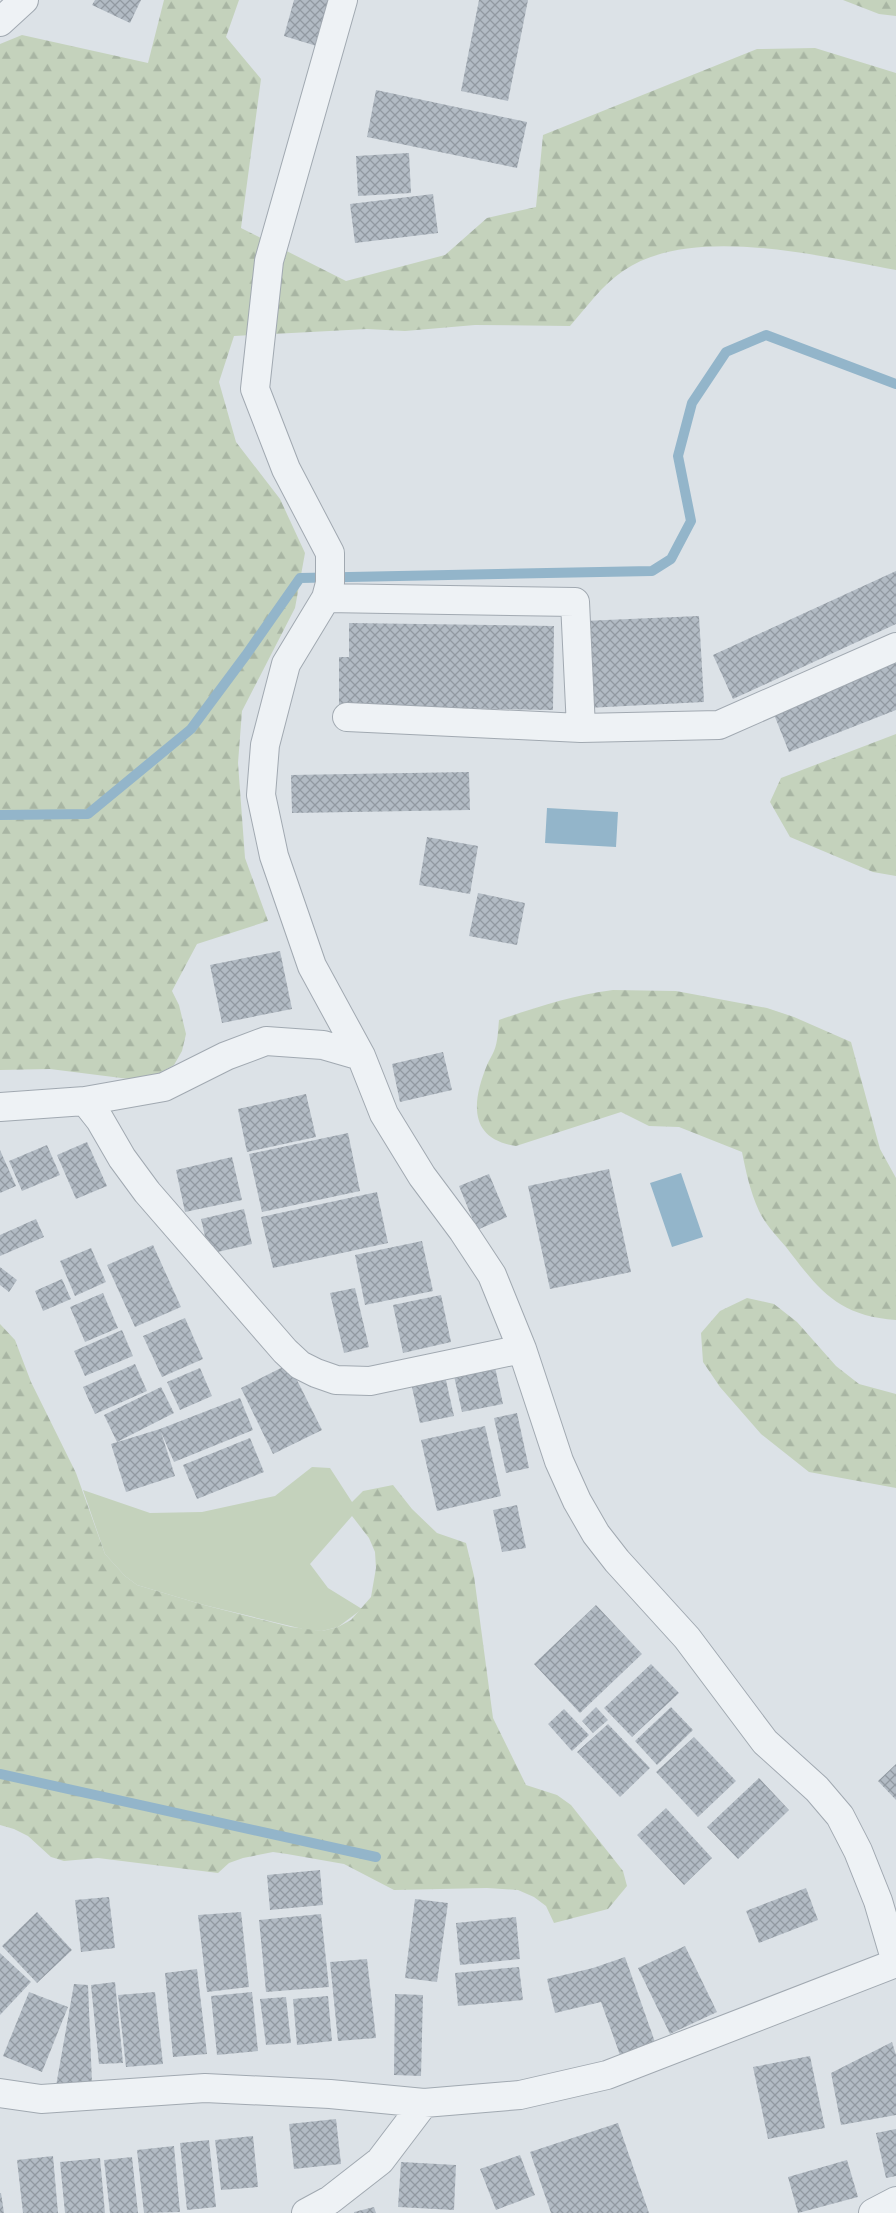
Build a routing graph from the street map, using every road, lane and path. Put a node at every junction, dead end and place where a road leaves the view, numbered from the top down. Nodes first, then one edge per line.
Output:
1 (24, 0) edge
2 (343, 0) edge
3 (0, 22) edge
4 (328, 590) junction
5 (896, 647) edge
6 (347, 717) dead end
7 (581, 728) junction
8 (361, 1056) junction
9 (85, 1101) junction
10 (0, 1108) edge
11 (522, 1349) junction
12 (896, 1963) edge
13 (0, 2093) edge
14 (424, 2104) junction
15 (896, 2201) edge
16 (306, 2213) edge
17 (873, 2213) edge

1 - 3 street
2 - 4 street
4 - 7 street
4 - 8 street
5 - 7 street
6 - 7 street
8 - 9 street
8 - 11 street
9 - 10 street
9 - 11 street
11 - 12 street
12 - 14 street
13 - 14 street
14 - 16 street
15 - 17 street

